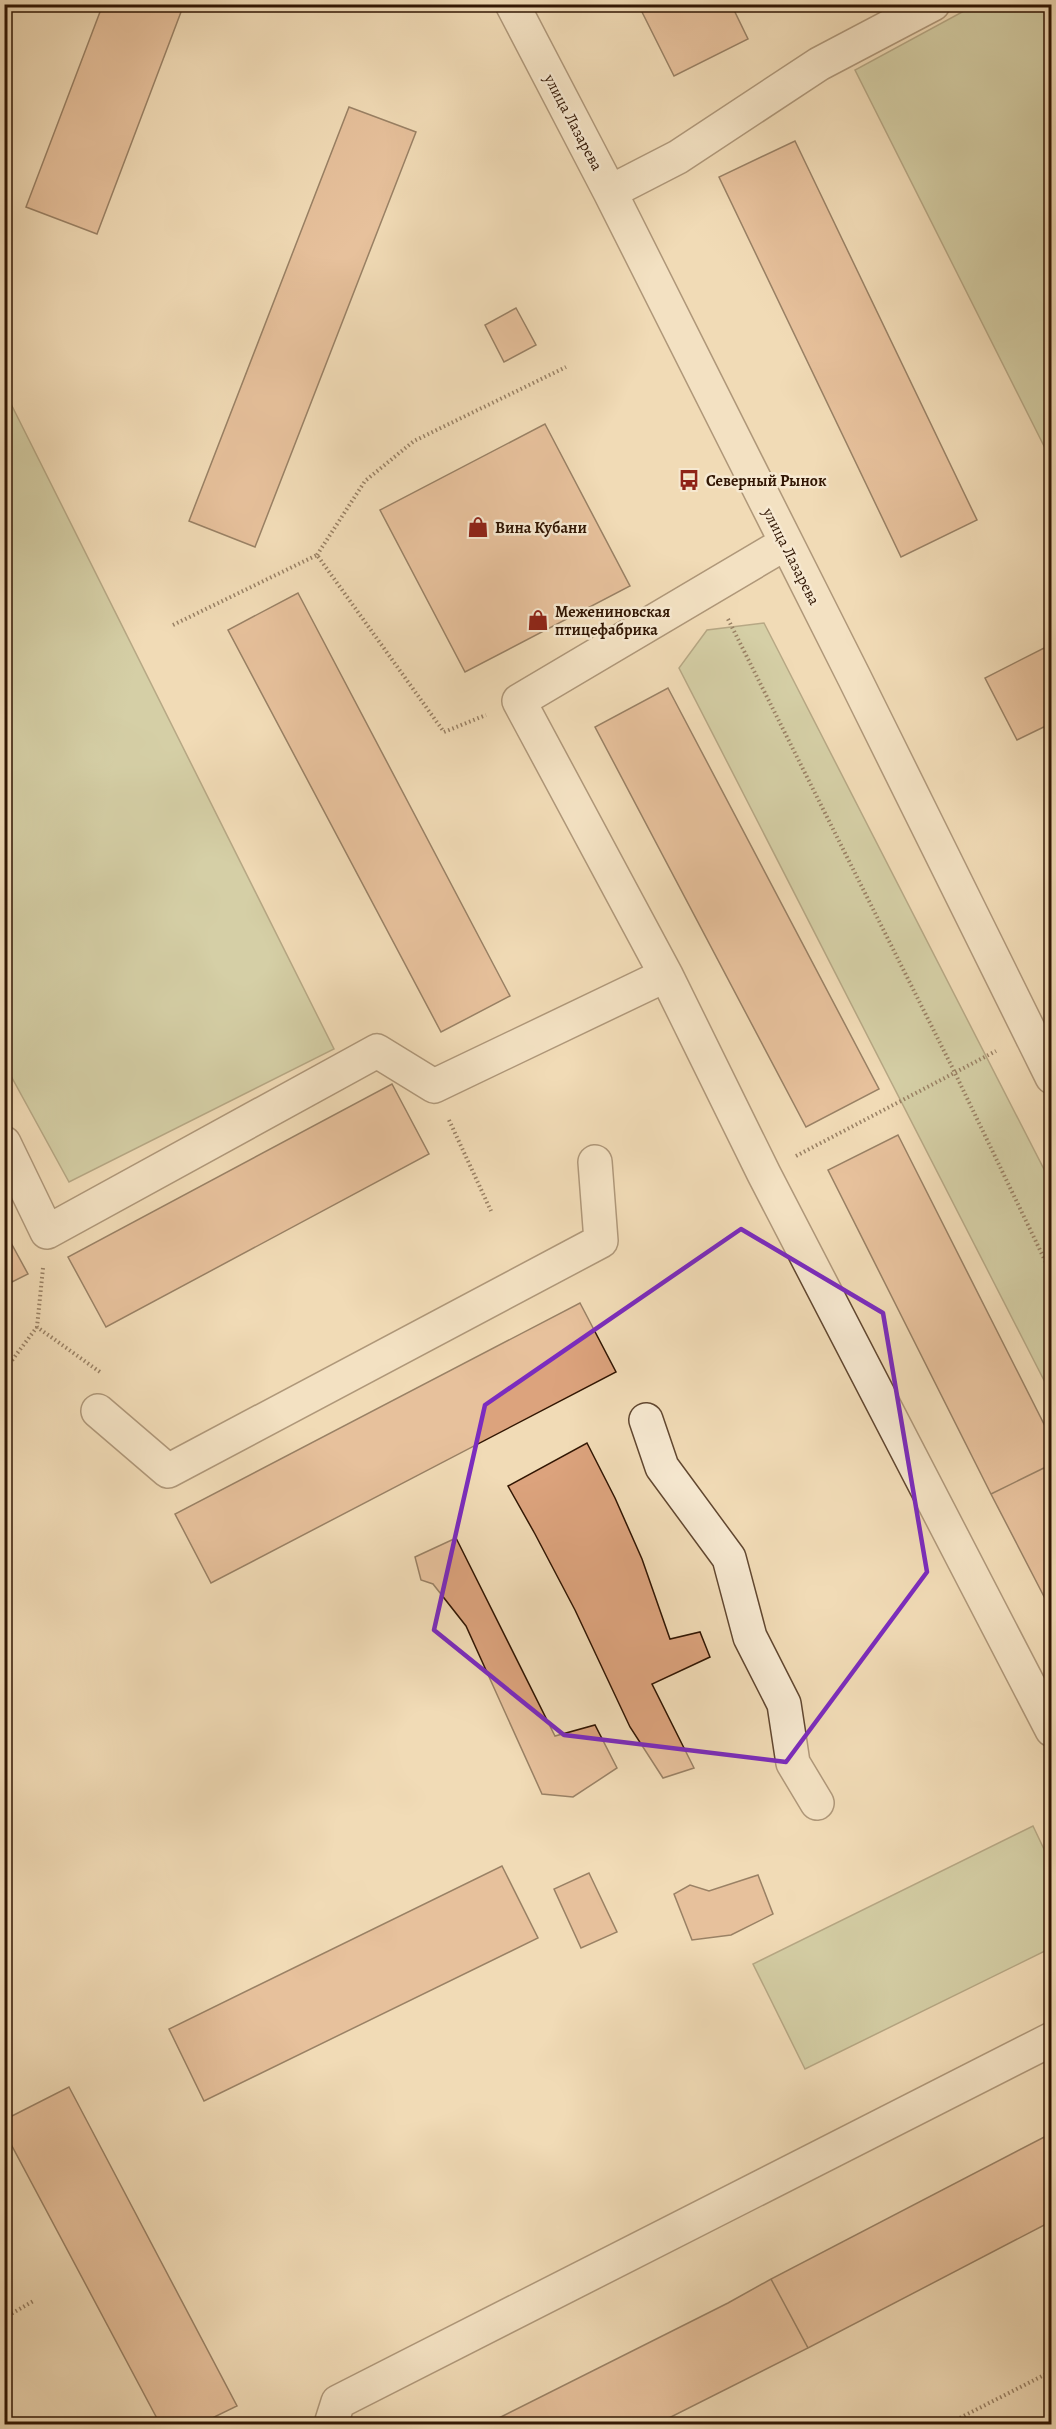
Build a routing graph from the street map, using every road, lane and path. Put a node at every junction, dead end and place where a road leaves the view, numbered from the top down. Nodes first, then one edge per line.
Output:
1 (512, 4) edge
2 (933, 4) edge
3 (610, 192) junction
4 (566, 366) dead end
5 (786, 543) junction
6 (316, 555) junction
7 (711, 588) junction
8 (173, 625) dead end
9 (519, 701) junction
10 (666, 975) junction
11 (1030, 1035) junction
12 (954, 1071) junction
13 (1052, 1077) edge
14 (434, 1086) junction
15 (4, 1143) edge
16 (595, 1162) dead end
17 (764, 1174) junction
18 (491, 1211) dead end
19 (47, 1232) junction
20 (1052, 1275) edge
21 (37, 1327) junction
22 (4, 1371) edge
23 (104, 1374) dead end
24 (99, 1411) dead end
25 (646, 1420) dead end
26 (1052, 1730) edge
27 (817, 1803) dead end
28 (1052, 2039) edge
29 (35, 2300) dead end
30 (4, 2318) edge
31 (1052, 2371) edge
32 (331, 2424) edge
33 (948, 2424) edge

1 - 3 street, улица Лазарева
2 - 3 street
3 - 5 street, улица Лазарева
4 - 6 path
5 - 7 street
5 - 11 street, улица Лазарева
6 - 8 path
6 - 9 path
7 - 9 street
7 - 12 path
9 - 10 street
10 - 14 street
10 - 17 street
11 - 12 path
11 - 13 street, улица Лазарева
12 - 17 path
12 - 20 path
14 - 18 path
14 - 19 street
15 - 19 street
16 - 24 street
17 - 26 street
19 - 21 path
21 - 22 path
21 - 23 path
25 - 27 street
28 - 32 street
29 - 30 path
31 - 33 path

